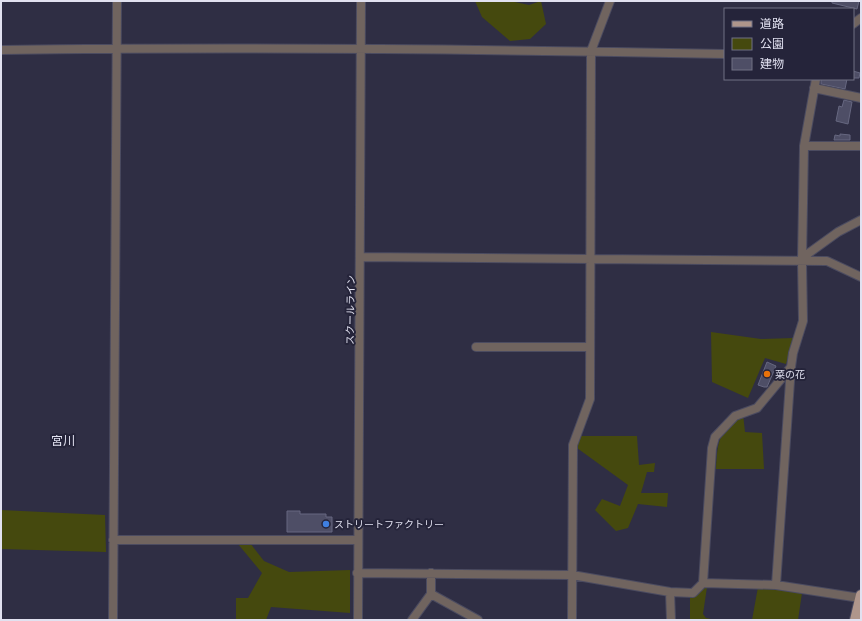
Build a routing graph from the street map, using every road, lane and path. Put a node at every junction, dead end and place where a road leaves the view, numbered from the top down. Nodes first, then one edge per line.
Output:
1 (117, 1) edge
2 (361, 1) edge
3 (610, 1) edge
4 (116, 49) junction
5 (1, 50) edge
6 (361, 50) junction
7 (591, 51) junction
8 (724, 54) edge
9 (816, 80) edge
10 (814, 88) junction
11 (861, 98) edge
12 (804, 146) junction
13 (861, 146) edge
14 (861, 220) edge
15 (360, 257) junction
16 (802, 259) junction
17 (591, 260) junction
18 (861, 277) edge
19 (476, 347) dead end
20 (590, 347) junction
21 (791, 368) junction
22 (114, 540) junction
23 (357, 540) junction
24 (358, 573) junction
25 (431, 573) junction
26 (572, 575) junction
27 (703, 583) junction
28 (776, 584) junction
29 (670, 592) junction
30 (431, 594) junction
31 (860, 597) edge
32 (113, 620) edge
33 (358, 620) edge
34 (412, 620) edge
35 (478, 620) edge
36 (572, 620) edge
37 (671, 620) edge
38 (855, 620) edge

1 - 4 street
2 - 6 street, スクールライン
3 - 7 street
4 - 5 street
4 - 6 street
4 - 22 street
6 - 7 street
6 - 15 street, スクールライン
7 - 8 street
7 - 17 street
9 - 10 street
10 - 11 street
10 - 12 street
12 - 13 street
12 - 16 street
14 - 16 street
15 - 17 street
15 - 23 street, スクールライン
16 - 17 street
16 - 18 street
16 - 21 street
17 - 20 street
19 - 20 street
20 - 26 street
21 - 27 street
21 - 28 street
22 - 23 street
22 - 32 street
23 - 24 street, スクールライン
24 - 25 street
24 - 33 street, スクールライン
25 - 26 street
25 - 30 street
26 - 29 street
26 - 36 street
27 - 28 street
27 - 29 street
28 - 31 street
29 - 37 street
30 - 34 street
30 - 35 street
31 - 38 main road

